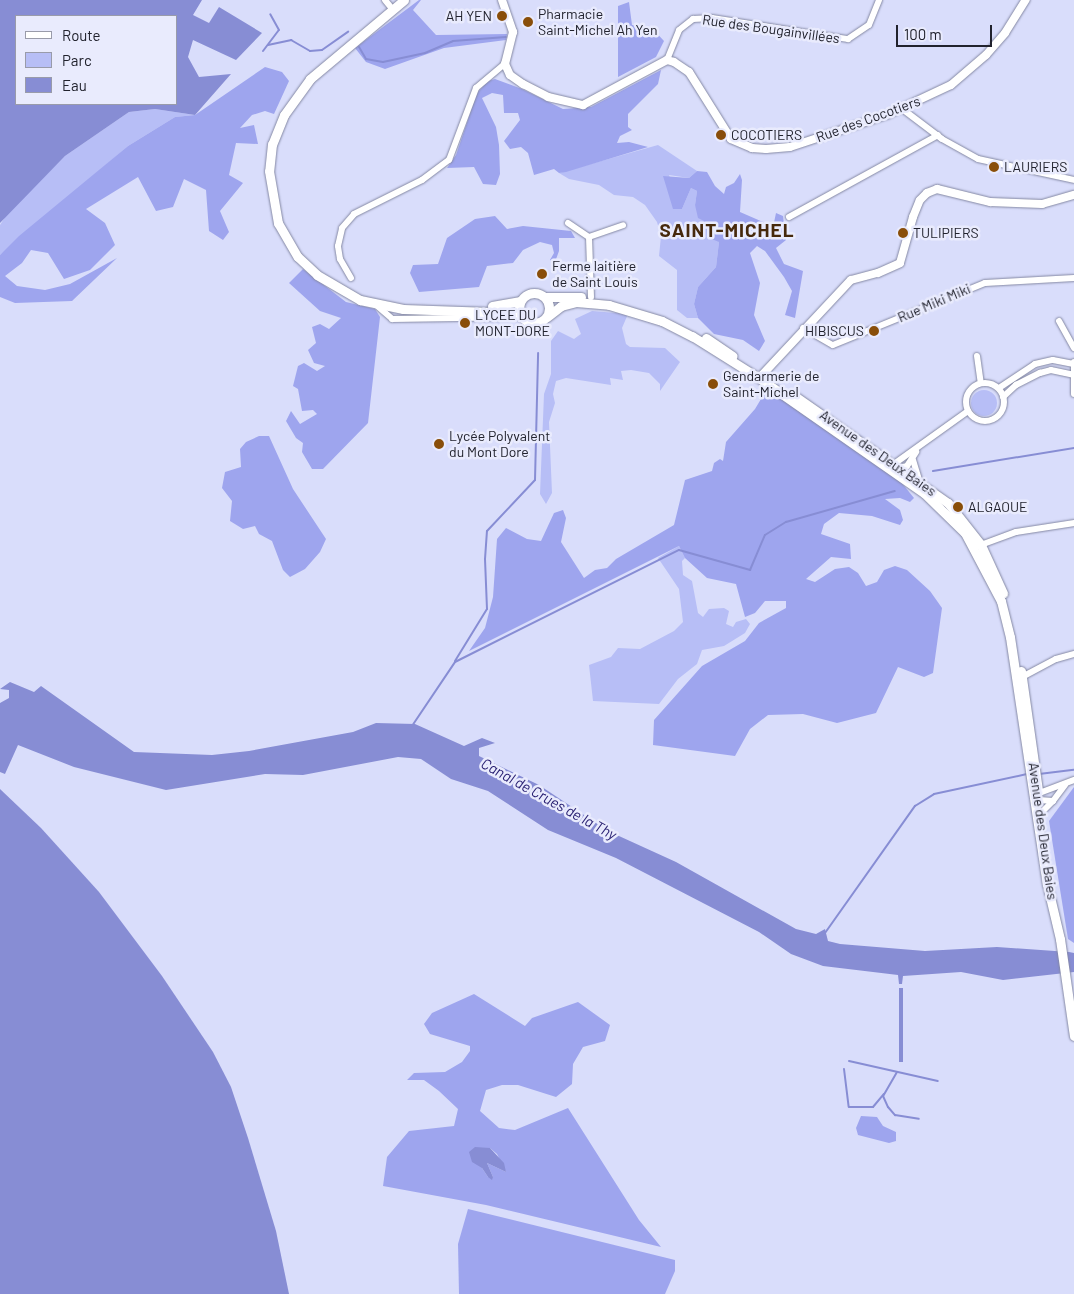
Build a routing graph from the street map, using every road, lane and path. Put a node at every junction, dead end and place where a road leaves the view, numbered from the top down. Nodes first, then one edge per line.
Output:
1 (385, 0) edge
2 (404, 0) edge
3 (502, 0) edge
4 (879, 0) edge
5 (1026, 0) edge
6 (393, 10) junction
7 (667, 60) junction
8 (505, 64) junction
9 (901, 108) junction
10 (938, 135) junction
11 (1074, 180) edge
12 (1074, 195) edge
13 (789, 217) dead end
14 (568, 223) dead end
15 (623, 225) dead end
16 (589, 237) junction
17 (351, 278) dead end
18 (1074, 278) edge
19 (545, 297) junction
20 (590, 297) junction
21 (521, 301) junction
22 (375, 304) junction
23 (440, 309) junction
24 (522, 315) junction
25 (547, 317) junction
26 (1060, 321) dead end
27 (803, 328) junction
28 (1074, 348) edge
29 (977, 356) dead end
30 (1074, 363) edge
31 (1074, 375) edge
32 (761, 376) junction
33 (981, 383) junction
34 (998, 388) junction
35 (1074, 394) edge
36 (1003, 397) junction
37 (968, 411) junction
38 (858, 448) junction
39 (916, 452) junction
40 (913, 460) junction
41 (898, 466) junction
42 (918, 480) junction
43 (1074, 523) edge
44 (978, 546) junction
45 (1074, 654) edge
46 (1022, 677) junction
47 (1031, 767) junction
48 (1074, 780) edge
49 (1065, 785) junction
50 (1035, 791) junction
51 (1053, 801) junction
52 (1041, 813) junction
53 (1054, 909) junction
54 (1074, 1036) edge

1 - 6 street
2 - 6 main road, Avenue des Deux Baies
3 - 8 street
4 - 7 street, Rue des Bougainvillées
5 - 9 street, Rue des Cocotiers
6 - 22 main road, Avenue des Deux Baies
7 - 8 street
7 - 9 street, Rue des Cocotiers
8 - 17 street
9 - 10 street
10 - 11 street
10 - 13 street
12 - 27 street
14 - 16 street
15 - 16 street
16 - 20 street
18 - 27 street, Rue Miki Miki
19 - 20 main road, Avenue des Deux Baies
19 - 21 main road, Avenue des Deux Baies
19 - 25 main road
20 - 32 main road, Avenue des Deux Baies
21 - 23 main road, Avenue des Deux Baies
21 - 24 main road
22 - 23 main road, Avenue des Deux Baies
22 - 24 street
23 - 24 main road, Avenue des Deux Baies
24 - 25 main road, Avenue des Deux Baies
25 - 32 main road, Avenue des Deux Baies
26 - 28 street
27 - 32 street
29 - 33 street
30 - 31 street
30 - 34 street
31 - 35 street
31 - 36 street
32 - 38 main road, Avenue des Deux Baies
32 - 41 main road, Avenue des Deux Baies
33 - 34 street
33 - 37 street
34 - 36 street
36 - 37 street
37 - 39 street
38 - 41 street
38 - 44 main road, Avenue des Deux Baies
39 - 40 street
39 - 41 street
40 - 41 street
40 - 42 street
41 - 42 main road, Avenue des Deux Baies
42 - 44 main road, Avenue des Deux Baies
43 - 44 street
44 - 46 main road, Avenue des Deux Baies
44 - 47 main road, Avenue des Deux Baies
45 - 46 street
46 - 47 main road, Avenue des Deux Baies
47 - 50 main road, Avenue des Deux Baies
48 - 49 street
49 - 50 street
49 - 51 street
50 - 51 street
50 - 52 main road, Avenue des Deux Baies
50 - 53 main road, Avenue des Deux Baies
51 - 52 street
52 - 53 main road, Avenue des Deux Baies
53 - 54 main road

